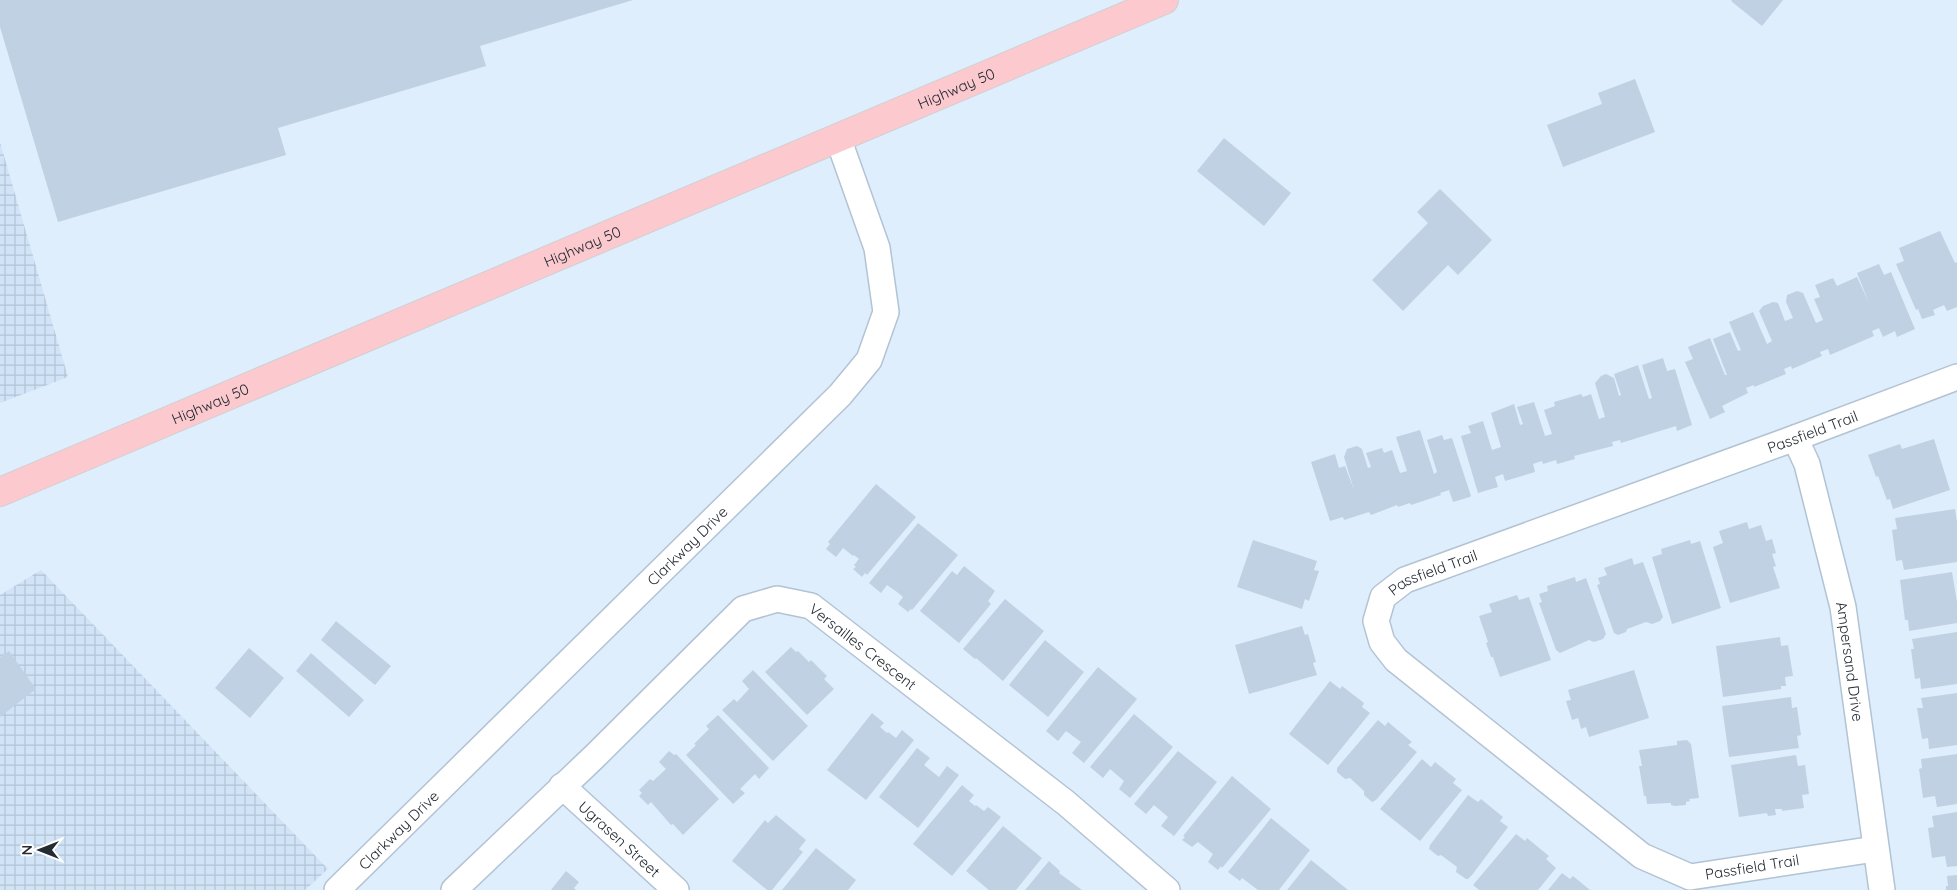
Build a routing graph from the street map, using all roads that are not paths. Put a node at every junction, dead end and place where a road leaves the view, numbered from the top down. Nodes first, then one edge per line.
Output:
1 (1164, 0) edge
2 (838, 138) junction
3 (1957, 377) edge
4 (1795, 438) junction
5 (0, 492) edge
6 (562, 786) junction
7 (1875, 849) junction
8 (337, 890) edge
9 (454, 890) edge
10 (676, 890) edge
11 (1167, 890) edge
12 (1882, 890) edge

1 - 2 main road, Highway 50
2 - 5 main road, Highway 50
2 - 8 street, Clarkway Drive
3 - 4 street, Passfield Trail
4 - 7 street, Ampersand Drive
4 - 7 street, Passfield Trail
6 - 9 street, Versailles Crescent
6 - 10 street, Ugrasen Street
6 - 11 street, Versailles Crescent
7 - 12 street, Ampersand Drive

